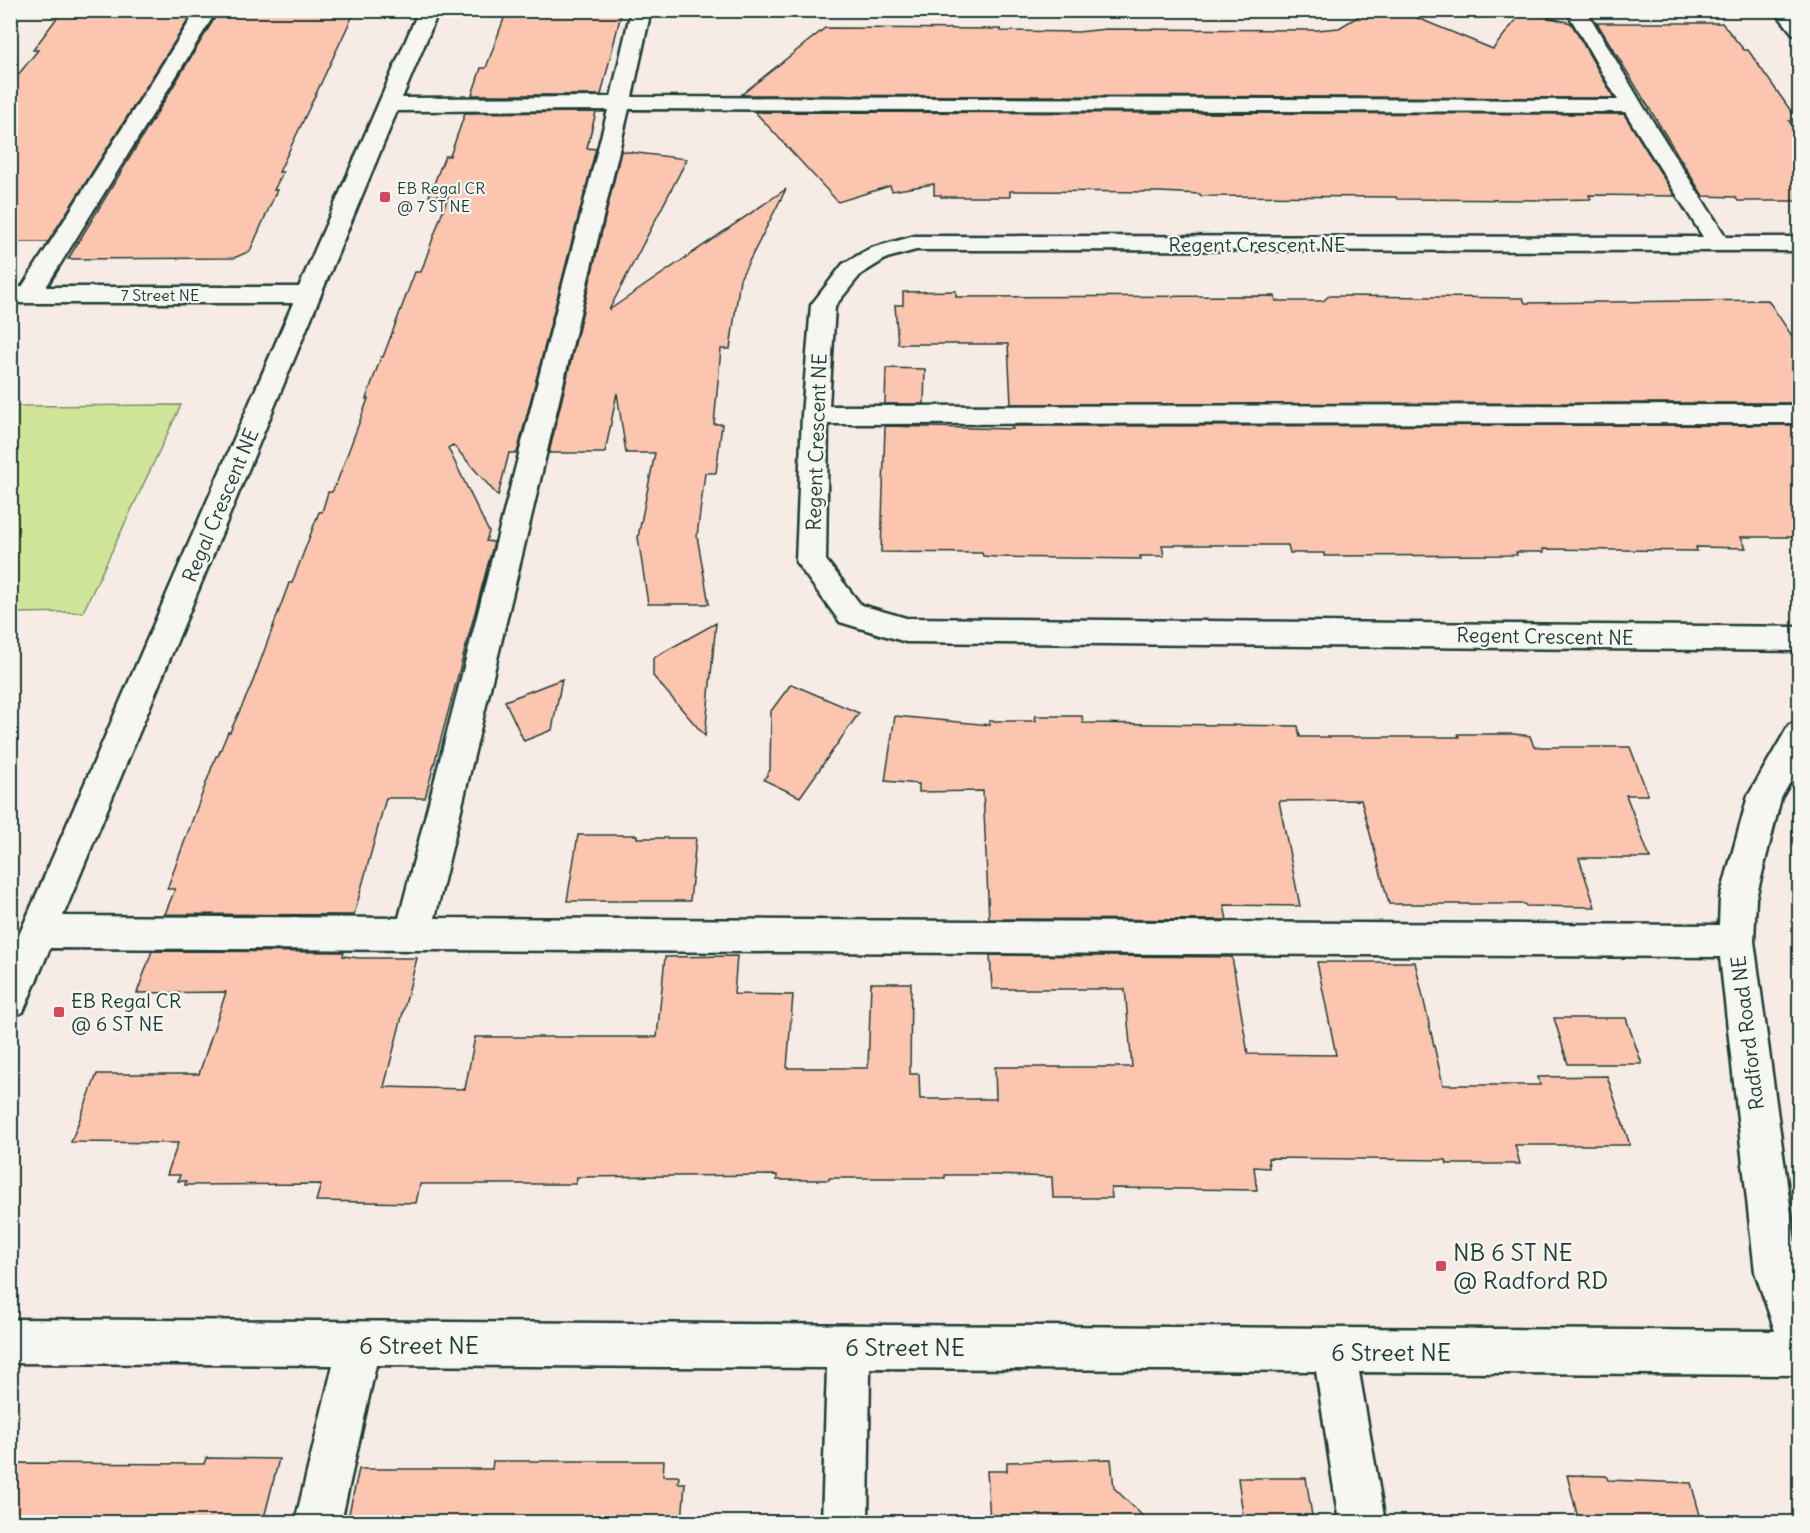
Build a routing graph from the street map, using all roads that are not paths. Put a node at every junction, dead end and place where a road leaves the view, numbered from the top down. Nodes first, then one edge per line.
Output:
1 (207, 10) edge
2 (429, 10) edge
3 (641, 10) edge
4 (1576, 10) edge
5 (1784, 10) edge
6 (1800, 30) edge
7 (620, 103) junction
8 (390, 105) junction
9 (1632, 106) junction
10 (1719, 244) junction
11 (1800, 244) edge
12 (20, 295) edge
13 (309, 295) junction
14 (1800, 414) edge
15 (815, 415) junction
16 (1800, 639) edge
17 (1800, 734) edge
18 (39, 932) junction
19 (413, 933) junction
20 (1736, 941) junction
21 (10, 1000) edge
22 (10, 1341) edge
23 (1800, 1341) edge
24 (359, 1344) junction
25 (849, 1347) junction
26 (1334, 1351) junction
27 (1800, 1353) edge
28 (318, 1522) edge
29 (844, 1522) edge
30 (1362, 1522) edge

1 - 12 street
2 - 8 street, Regal Crescent NE
3 - 7 street
4 - 9 street
5 - 6 street
7 - 8 street
7 - 9 street
7 - 19 street
8 - 13 street, Regal Crescent NE
9 - 10 street
10 - 11 street, Regent Crescent NE
10 - 15 street, Regent Crescent NE
12 - 13 street, 7 Street NE
13 - 18 street, Regal Crescent NE
14 - 15 street
15 - 16 street, Regent Crescent NE
17 - 20 street, Radford Road NE
18 - 19 street
18 - 21 street, Regal Crescent NE
19 - 20 street
20 - 23 street, Radford Road NE
22 - 24 street, 6 Street NE
24 - 25 street, 6 Street NE
24 - 28 street
25 - 26 street, 6 Street NE
25 - 29 street
26 - 27 street, 6 Street NE
26 - 30 street

